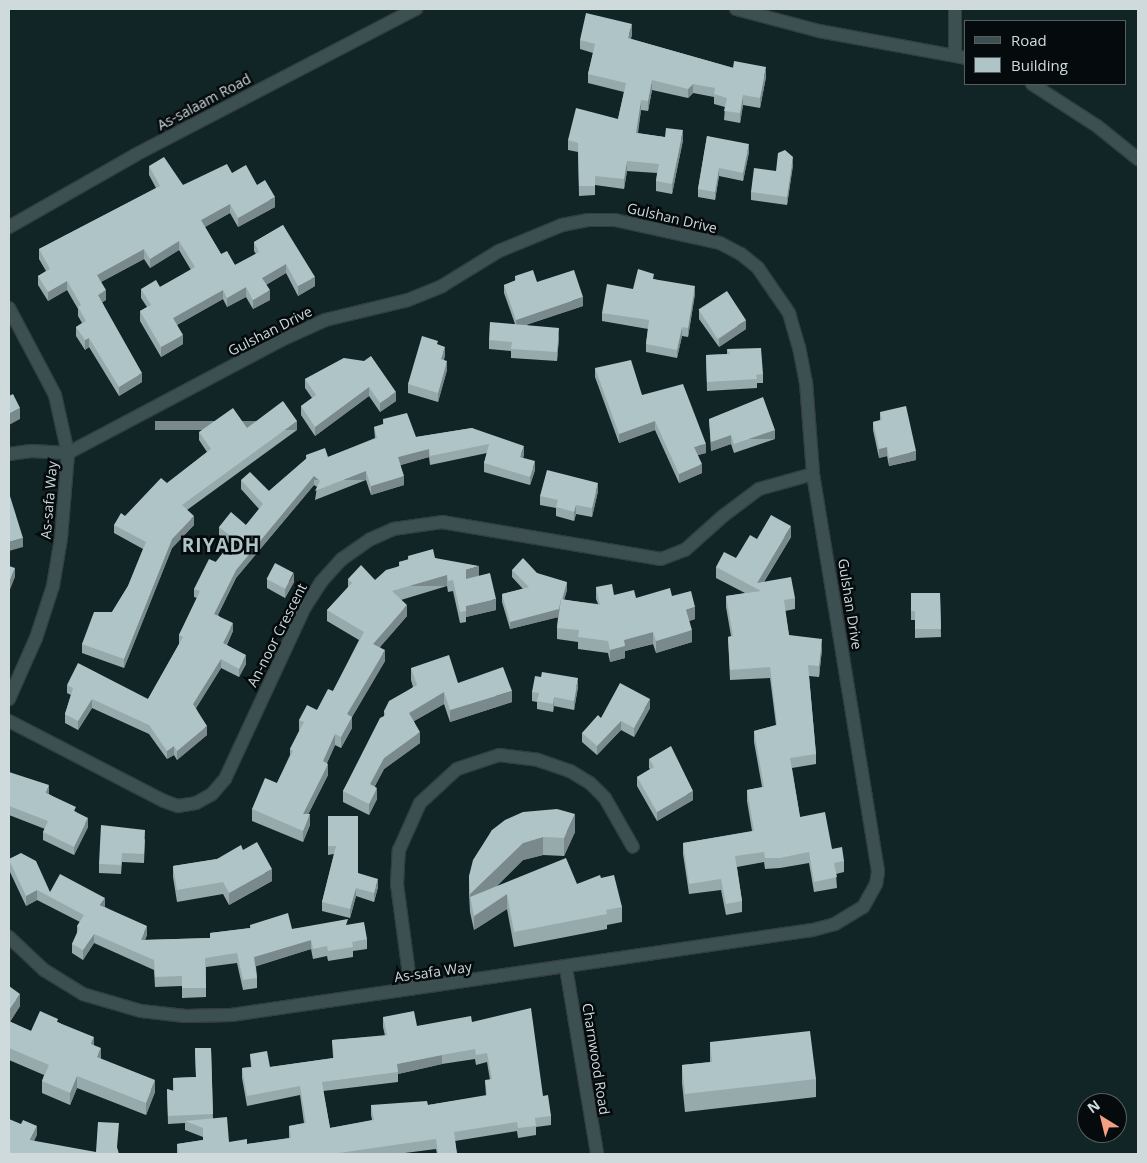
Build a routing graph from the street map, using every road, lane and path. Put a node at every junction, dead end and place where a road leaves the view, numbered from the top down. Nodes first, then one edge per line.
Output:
1 (416, 9) edge
2 (736, 9) edge
3 (955, 9) edge
4 (960, 57) edge
5 (1034, 85) edge
6 (1138, 159) edge
7 (9, 227) edge
8 (9, 308) edge
9 (9, 454) edge
10 (68, 454) junction
11 (813, 474) junction
12 (9, 699) edge
13 (9, 721) edge
14 (633, 847) dead end
15 (870, 897) joint
16 (9, 937) edge
17 (566, 968) junction
18 (411, 989) junction
19 (597, 1154) edge

1 - 7 street, As-salaam Road
2 - 4 street
3 - 4 street
5 - 6 street
8 - 10 street, As-safa Way
9 - 10 street
10 - 11 street, Gulshan Drive
10 - 12 street, As-safa Way
11 - 13 street, An-noor Crescent
11 - 15 street, Gulshan Drive
14 - 18 street
15 - 17 street, As-safa Way
16 - 18 street, As-safa Way
17 - 18 street, As-safa Way
17 - 19 street, Charnwood Road

